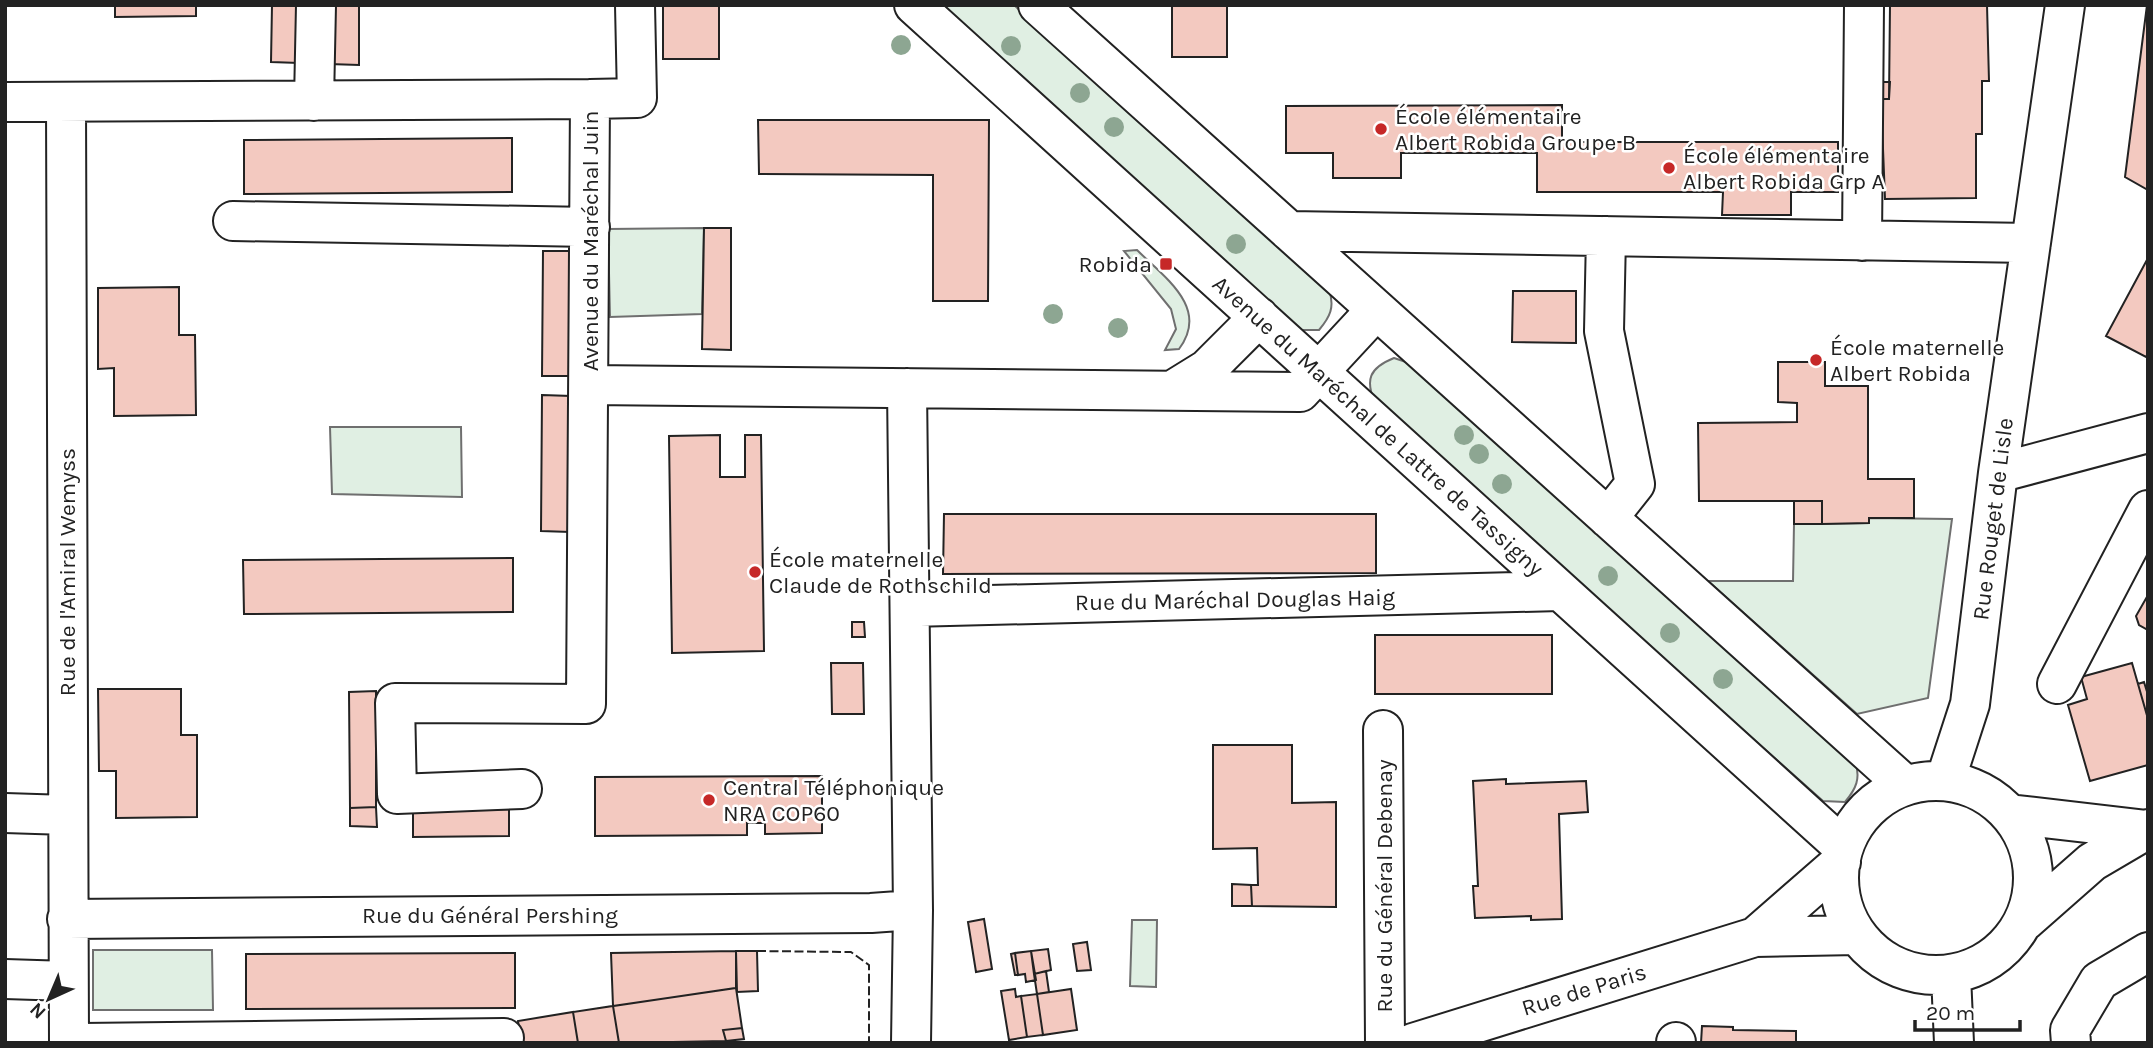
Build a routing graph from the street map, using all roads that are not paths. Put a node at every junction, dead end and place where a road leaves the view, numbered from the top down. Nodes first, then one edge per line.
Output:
1 (316, 5) edge
2 (635, 5) edge
3 (914, 5) edge
4 (1038, 5) edge
5 (1864, 5) edge
6 (2065, 5) edge
7 (590, 99) junction
8 (314, 101) junction
9 (5, 102) edge
10 (66, 102) junction
11 (233, 221) dead end
12 (590, 227) junction
13 (1289, 231) junction
14 (1606, 236) junction
15 (1862, 241) junction
16 (2031, 243) junction
17 (1376, 310) junction
18 (1259, 317) junction
19 (1319, 373) junction
20 (590, 385) junction
21 (907, 388) junction
22 (1173, 390) junction
23 (2148, 433) edge
24 (1998, 473) junction
25 (2148, 510) edge
26 (1608, 518) junction
27 (1560, 591) junction
28 (910, 607) junction
29 (2057, 684) dead end
30 (1383, 730) dead end
31 (1945, 781) junction
32 (1905, 785) junction
33 (522, 789) dead end
34 (5, 813) edge
35 (2009, 814) junction
36 (67, 815) junction
37 (2148, 829) edge
38 (1842, 855) junction
39 (913, 910) junction
40 (67, 919) junction
41 (2025, 921) junction
42 (1857, 935) junction
43 (1755, 937) junction
44 (2148, 953) edge
45 (1951, 975) junction
46 (5, 979) edge
47 (68, 981) junction
48 (504, 1038) dead end
49 (69, 1043) edge
50 (82, 1043) edge
51 (911, 1043) edge
52 (1385, 1043) edge
53 (1413, 1043) edge
54 (1954, 1043) edge
55 (2071, 1043) edge

1 - 8 street
2 - 7 street
3 - 18 street, Avenue du Maréchal de Lattre de Tassigny
4 - 13 street
5 - 15 street
6 - 16 street, Rue Rouget de Lisle
7 - 8 street, Avenue du Maréchal Juin
7 - 12 street, Avenue du Maréchal Juin
8 - 10 street, Avenue du Maréchal Juin
9 - 10 street, Avenue du Maréchal Juin
10 - 36 street, Rue de l'Amiral Wemyss
11 - 12 street
12 - 20 street, Avenue du Maréchal Juin
13 - 14 street
13 - 17 street
14 - 15 street
14 - 26 street
15 - 16 street
16 - 24 street, Rue Rouget de Lisle
17 - 19 street
17 - 26 street
18 - 19 street, Avenue du Maréchal de Lattre de Tassigny
18 - 22 street
19 - 22 street
19 - 27 street, Avenue du Maréchal de Lattre de Tassigny
20 - 21 street, Avenue du Maréchal Juin
20 - 33 street
21 - 22 street, Avenue du Maréchal Juin
21 - 28 street
23 - 24 street
24 - 31 street, Rue Rouget de Lisle
25 - 29 street
26 - 32 street
27 - 28 street, Rue du Maréchal Douglas Haig
27 - 38 street, Avenue du Maréchal de Lattre de Tassigny
28 - 39 street
30 - 52 street, Rue du Général Debenay
31 - 32 street
31 - 35 street
32 - 38 street
34 - 36 street
35 - 37 street
35 - 41 street
36 - 40 street, Rue de l'Amiral Wemyss
37 - 41 street
38 - 42 street
38 - 43 street, Rue de Paris
39 - 40 street, Rue du Général Pershing
39 - 51 street
40 - 47 street, Rue de l'Amiral Wemyss
41 - 45 street
42 - 43 street, Rue de Paris
42 - 45 street
43 - 53 street, Rue de Paris
44 - 55 street
45 - 54 street
46 - 47 street
47 - 49 street, Rue de l'Amiral Wemyss
48 - 50 street

